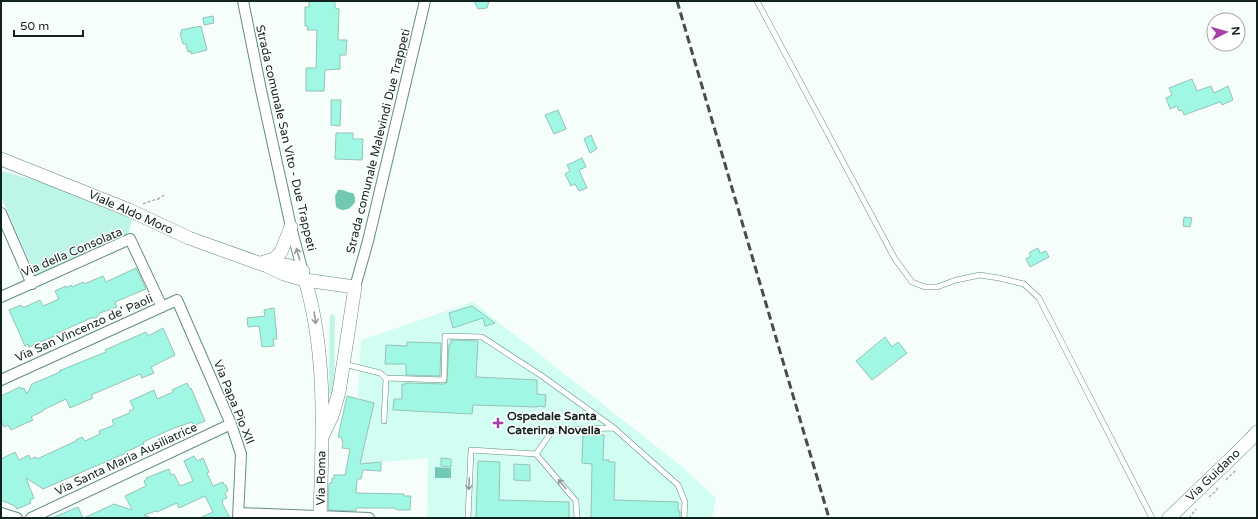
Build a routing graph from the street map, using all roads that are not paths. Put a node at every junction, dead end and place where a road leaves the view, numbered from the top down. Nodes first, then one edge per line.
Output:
1 (243, 1) edge
2 (425, 1) edge
3 (757, 1) edge
4 (1, 159) edge
5 (1, 213) edge
6 (291, 227) junction
7 (264, 264) junction
8 (304, 276) junction
9 (32, 284) junction
10 (355, 286) junction
11 (1, 298) edge
12 (177, 300) joint
13 (162, 307) junction
14 (343, 364) junction
15 (386, 378) junction
16 (1, 380) edge
17 (384, 420) dead end
18 (232, 424) junction
19 (614, 428) junction
20 (1257, 432) edge
21 (322, 437) junction
22 (536, 454) junction
23 (1, 513) edge
24 (239, 515) edge
25 (320, 517) edge
26 (17, 518) edge
27 (31, 518) edge
28 (369, 518) edge
29 (468, 518) edge
30 (577, 518) edge
31 (684, 518) edge
32 (1152, 518) edge
33 (1169, 518) edge

1 - 6 street, Strada comunale San Vito - Due Trappeti
2 - 10 street, Strada comunale Malevindi Due Trappeti
3 - 32 lane
4 - 7 main road, Viale Aldo Moro
5 - 9 street
6 - 7 main road
8 -> 6 street, Strada comunale San Vito - Due Trappeti
7 - 8 main road, Viale Aldo Moro
8 - 10 main road, Viale Aldo Moro
8 -> 21 main road, Via Roma
9 - 11 street, Via della Consolata
9 - 13 street, Via della Consolata
10 - 14 main road
12 - 13 street, Via San Vincenzo de' Paoli
12 - 18 street, Via Papa Pio XII
13 - 16 street, Via San Vincenzo de' Paoli
14 - 15 lane
14 - 21 main road
15 - 17 lane
15 - 19 lane
18 - 24 street, Via Papa Pio XII
18 - 27 street, Via Santa Maria Ausiliatrice
19 - 22 lane
19 - 31 lane
20 - 33 main road, Via Guidano
21 - 25 main road, Via Roma
22 -> 29 lane
30 -> 22 lane
23 - 26 street
24 - 25 street
25 - 28 street

